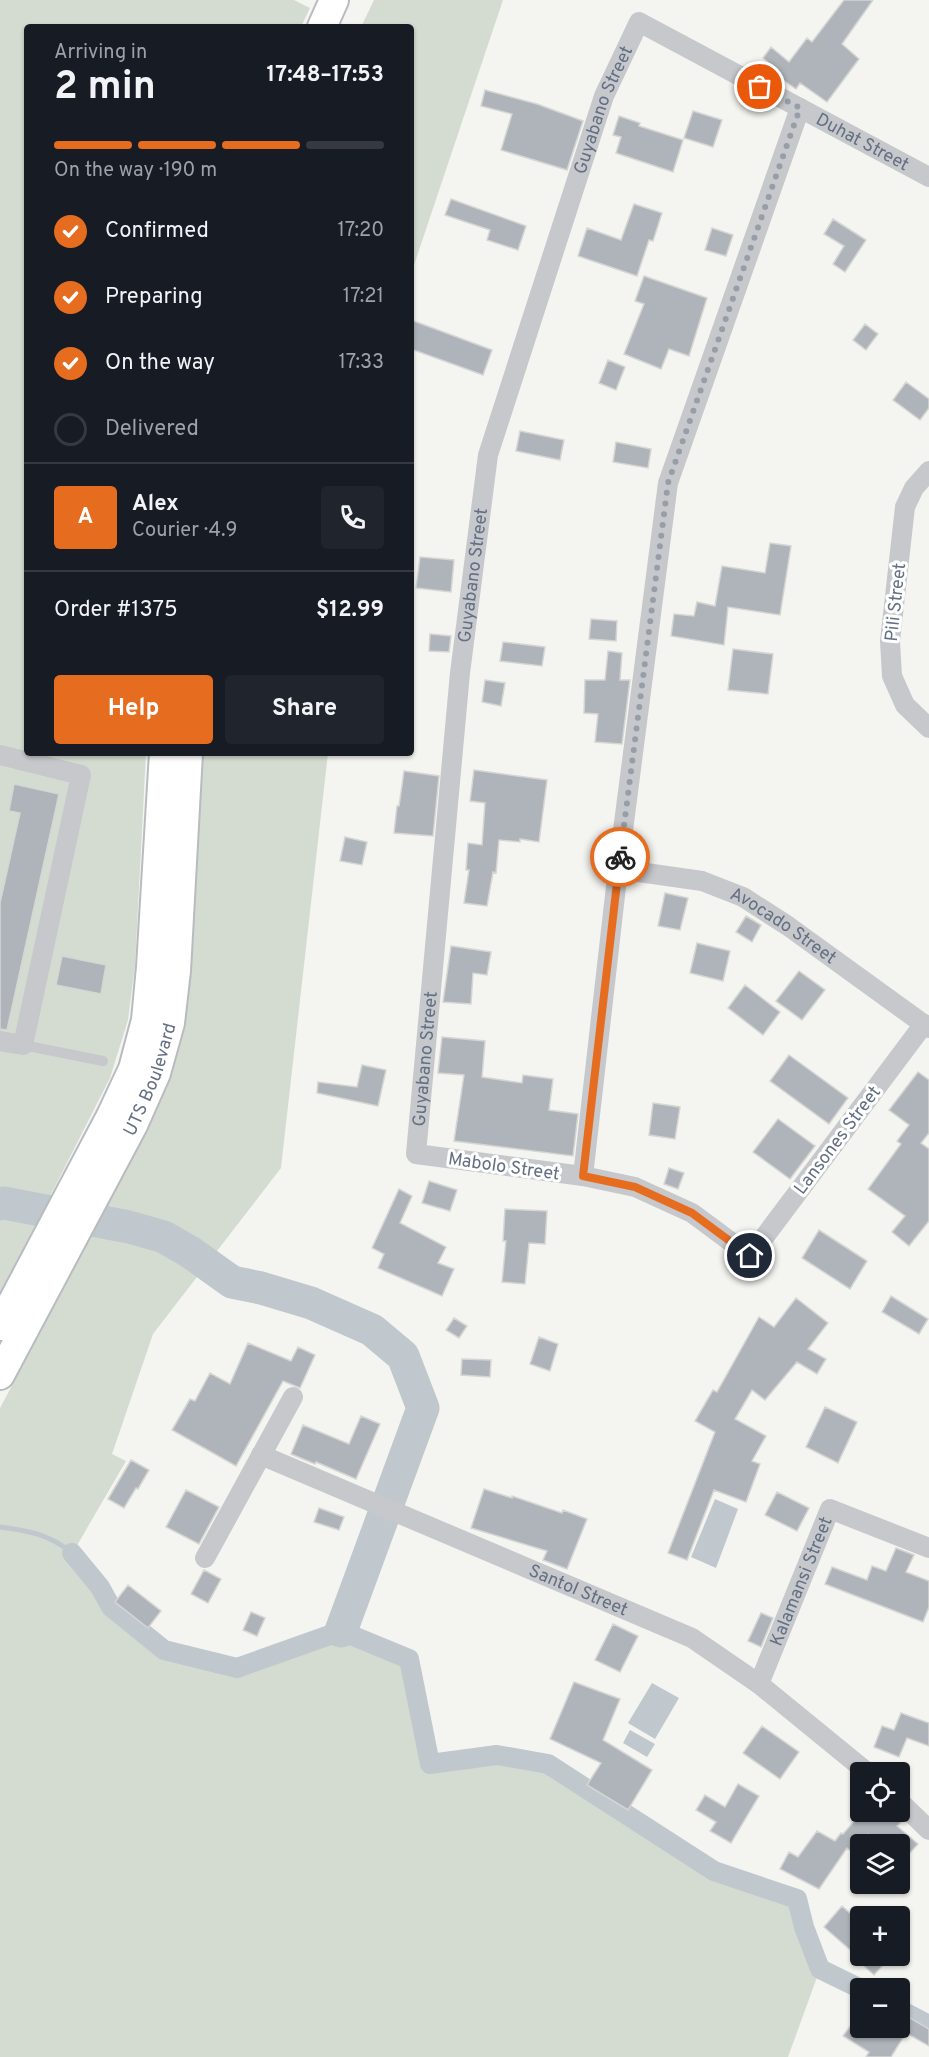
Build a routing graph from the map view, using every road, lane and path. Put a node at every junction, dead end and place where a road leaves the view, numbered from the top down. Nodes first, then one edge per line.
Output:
1 (334, 0) edge
2 (356, 0) edge
3 (639, 21) joint
4 (323, 24) edge
5 (344, 24) edge
6 (800, 108) junction
7 (929, 177) edge
8 (929, 471) edge
9 (929, 728) edge
10 (0, 755) edge
11 (164, 756) edge
12 (188, 756) edge
13 (618, 869) junction
14 (926, 1026) edge
15 (0, 1041) edge
16 (23, 1045) junction
17 (103, 1061) dead end
18 (416, 1154) joint
19 (583, 1176) junction
20 (85, 1190) junction
21 (750, 1256) joint
22 (48, 1261) junction
23 (0, 1326) edge
24 (0, 1375) edge
25 (293, 1397) dead end
26 (261, 1455) junction
27 (929, 1548) edge
28 (205, 1558) dead end
29 (759, 1684) junction
30 (855, 1762) edge
31 (910, 1812) edge
32 (929, 1830) edge

1 - 4 main road
2 - 5 main road
3 - 6 street, Duhat Street
3 - 18 street, Guyabano Street
6 - 7 street, Duhat Street
6 - 13 street
8 - 9 street, Pili Street
10 - 16 street
11 - 20 main road, UTS Boulevard
12 - 20 main road, UTS Boulevard
13 - 14 street, Avocado Street
13 - 19 street
14 - 21 street, Lansones Street
15 - 16 street
16 - 17 lane
18 - 19 street, Mabolo Street
19 - 21 street, Mabolo Street
20 - 22 main road, UTS Boulevard
22 - 23 main road, UTS Boulevard
22 - 24 main road, UTS Boulevard
25 - 26 street
26 - 28 street
26 - 29 street, Santol Street
27 - 29 street, Kalamansi Street
29 - 30 street, Santol Street
31 - 32 street

